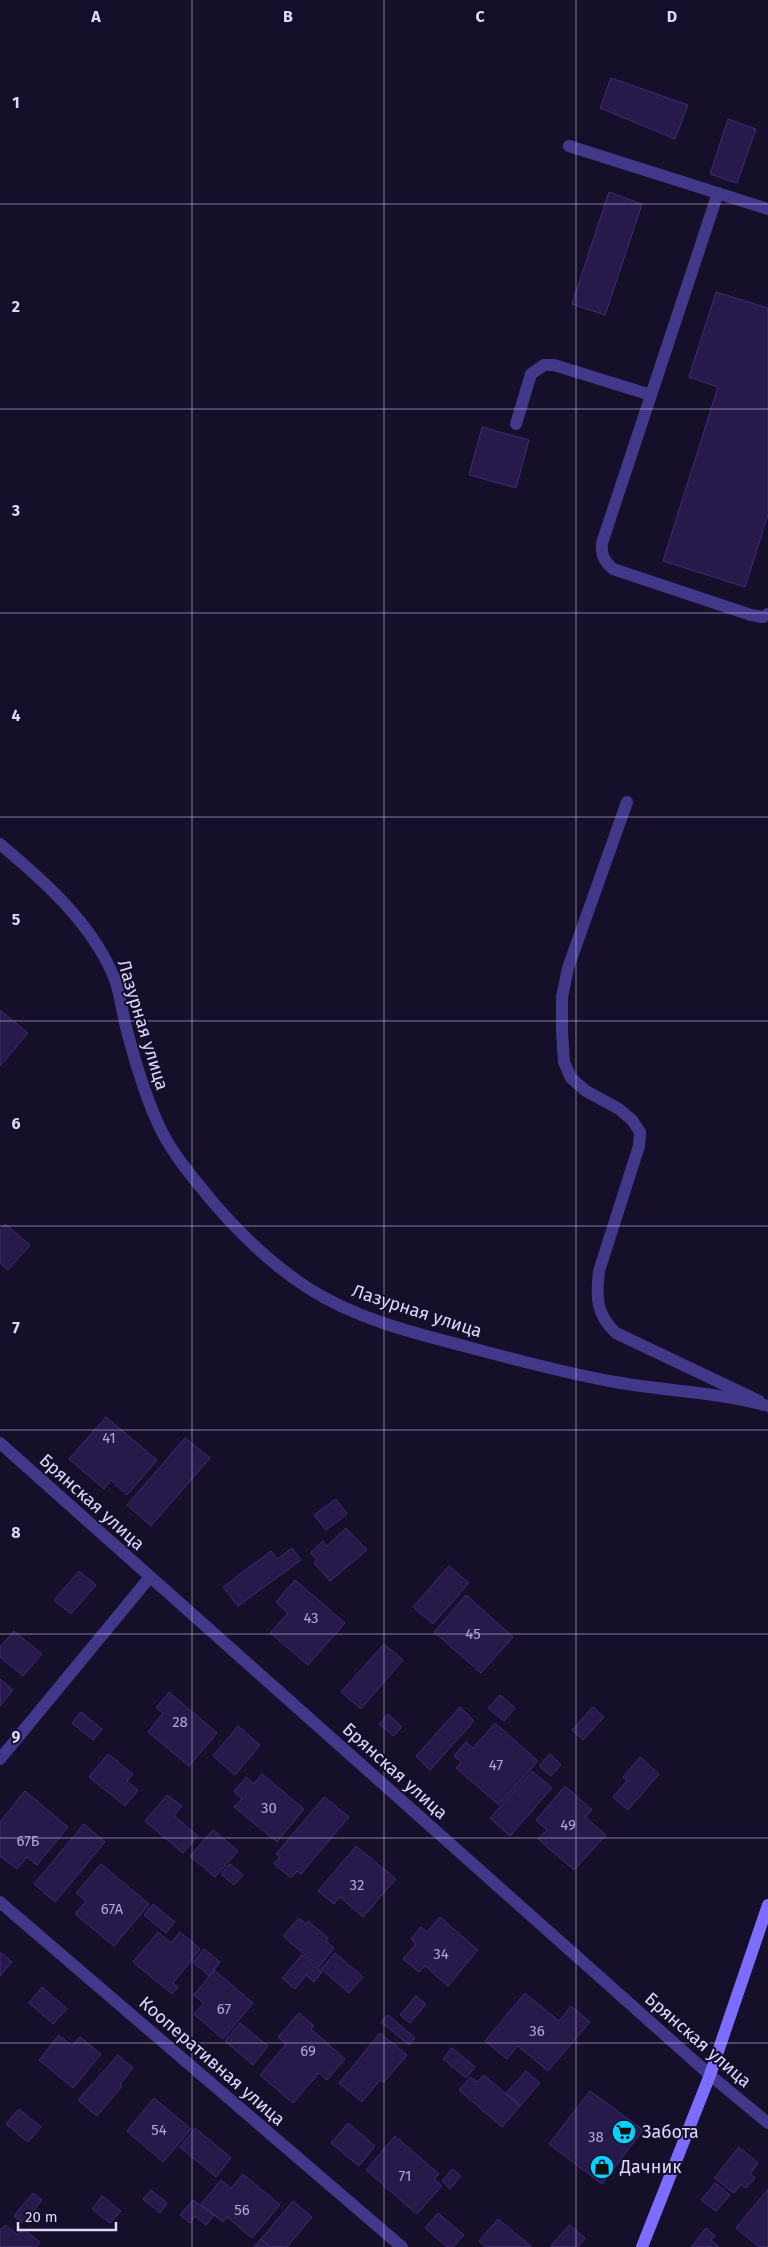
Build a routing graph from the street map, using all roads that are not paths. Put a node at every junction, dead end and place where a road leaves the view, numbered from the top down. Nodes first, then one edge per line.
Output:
1 (570, 146) dead end
2 (718, 193) junction
3 (768, 209) edge
4 (651, 395) junction
5 (516, 424) dead end
6 (768, 614) edge
7 (627, 802) dead end
8 (0, 844) edge
9 (768, 1406) edge
10 (0, 1443) edge
11 (150, 1577) junction
12 (0, 1759) edge
13 (0, 1902) edge
14 (768, 1905) edge
15 (710, 2075) junction
16 (768, 2123) edge
17 (402, 2247) edge
18 (642, 2247) edge

1 - 2 street
2 - 3 street
2 - 4 street
4 - 5 street
4 - 6 street
7 - 9 street
8 - 9 street, Лазурная улица
10 - 11 street, Брянская улица
11 - 12 street
11 - 15 street, Брянская улица
13 - 17 street, Кооперативная улица
14 - 15 street
15 - 16 street, Брянская улица
15 - 18 street

